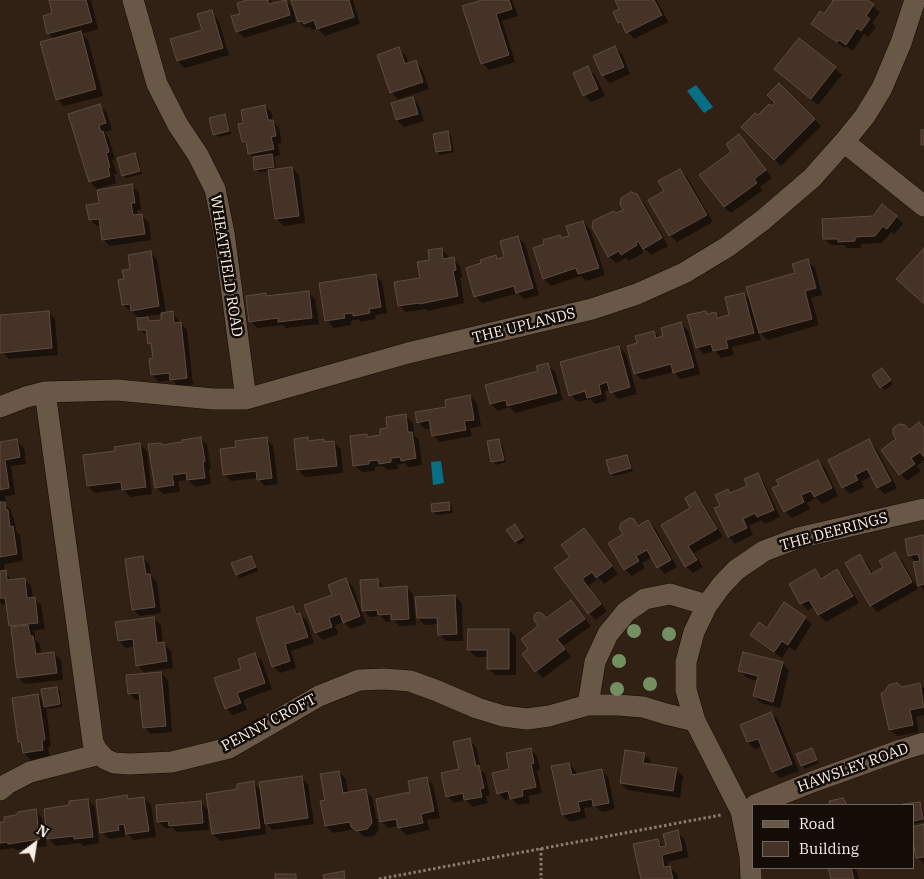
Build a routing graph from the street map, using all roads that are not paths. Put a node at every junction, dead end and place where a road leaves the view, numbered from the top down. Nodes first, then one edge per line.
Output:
1 (133, 0) edge
2 (915, 0) edge
3 (844, 142) junction
4 (924, 206) edge
5 (45, 392) junction
6 (246, 399) junction
7 (0, 407) edge
8 (924, 509) edge
9 (707, 605) junction
10 (588, 705) junction
11 (695, 721) junction
12 (924, 743) edge
13 (100, 754) junction
14 (0, 790) edge
15 (759, 804) edge
16 (750, 808) edge
17 (751, 879) edge

1 - 6 street, WHEATFIELD ROAD
2 - 3 street, THE UPLANDS
3 - 4 street
3 - 6 street, THE UPLANDS
5 - 6 street, THE UPLANDS
5 - 7 street, THE UPLANDS
5 - 13 street
8 - 9 street, THE DEERINGS
9 - 10 street
9 - 11 street, THE DEERINGS
10 - 11 street
10 - 13 street, PENNY CROFT
11 - 16 street, THE DEERINGS
12 - 15 street, HAWSLEY ROAD
13 - 14 street
16 - 17 street, THE DEERINGS

